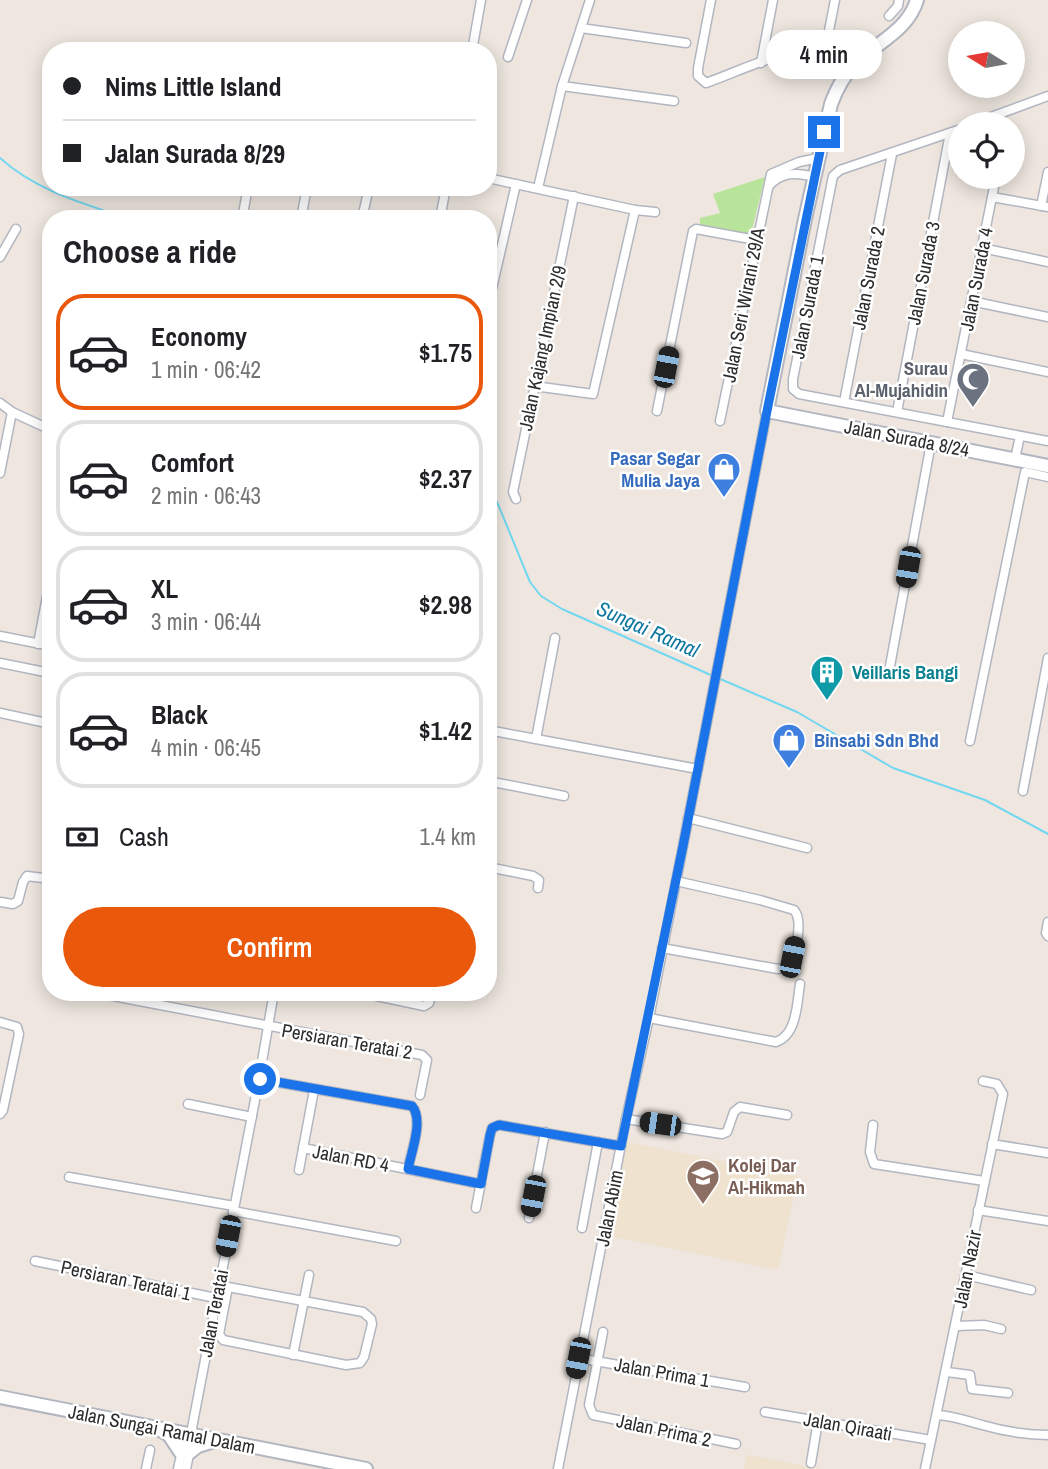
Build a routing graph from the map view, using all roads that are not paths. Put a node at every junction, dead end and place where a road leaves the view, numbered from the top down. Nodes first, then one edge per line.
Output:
1 (481, 0) edge
2 (527, 0) edge
3 (590, 0) edge
4 (711, 0) edge
5 (773, 0) edge
6 (835, 0) edge
7 (899, 0) edge
8 (917, 0) edge
9 (889, 16) dead end
10 (581, 28) junction
11 (474, 42) edge
12 (686, 43) dead end
13 (825, 51) junction
14 (508, 57) dead end
15 (761, 63) junction
16 (848, 72) junction
17 (562, 86) junction
18 (1048, 96) edge
19 (674, 101) dead end
20 (1006, 112) edge
21 (948, 134) edge
22 (948, 144) edge
23 (892, 154) junction
24 (818, 158) junction
25 (1048, 172) edge
26 (814, 177) junction
27 (497, 180) edge
28 (516, 184) junction
29 (538, 188) junction
30 (994, 189) edge
31 (766, 190) junction
32 (574, 195) junction
33 (992, 197) junction
34 (1044, 207) edge
35 (635, 210) junction
36 (655, 212) dead end
37 (16, 229) dead end
38 (756, 240) junction
39 (982, 248) junction
40 (0, 257) edge
41 (1048, 262) edge
42 (497, 267) edge
43 (971, 301) junction
44 (1048, 317) edge
45 (961, 354) junction
46 (1048, 372) edge
47 (534, 386) junction
48 (844, 402) junction
49 (0, 403) edge
50 (657, 411) dead end
51 (767, 411) junction
52 (12, 412) junction
53 (897, 412) junction
54 (720, 421) dead end
55 (947, 422) junction
56 (42, 426) edge
57 (1020, 436) junction
58 (1048, 441) edge
59 (931, 443) junction
60 (1015, 459) junction
61 (1048, 466) edge
62 (0, 473) edge
63 (1048, 477) edge
64 (516, 499) dead end
65 (42, 623) edge
66 (0, 636) edge
67 (555, 638) dead end
68 (38, 644) junction
69 (42, 645) edge
70 (1048, 658) edge
71 (0, 663) edge
72 (890, 666) dead end
73 (42, 671) edge
74 (0, 713) edge
75 (42, 722) dead end
76 (497, 732) edge
77 (536, 739) junction
78 (970, 741) dead end
79 (698, 769) junction
80 (497, 783) edge
81 (1023, 791) dead end
82 (564, 796) dead end
83 (688, 818) junction
84 (807, 848) dead end
85 (497, 869) edge
86 (42, 878) edge
87 (676, 881) junction
88 (538, 888) dead end
89 (0, 902) edge
90 (1048, 922) edge
91 (1048, 936) edge
92 (662, 948) junction
93 (800, 984) dead end
94 (138, 1001) edge
95 (273, 1001) edge
96 (408, 1001) edge
97 (429, 1001) edge
98 (649, 1017) junction
99 (0, 1022) edge
100 (269, 1027) junction
101 (260, 1079) junction
102 (983, 1082) dead end
103 (314, 1090) junction
104 (420, 1096) dead end
105 (188, 1104) dead end
106 (0, 1114) edge
107 (787, 1115) dead end
108 (252, 1117) junction
109 (625, 1119) junction
110 (873, 1125) dead end
111 (545, 1132) junction
112 (598, 1142) junction
113 (992, 1144) junction
114 (621, 1146) junction
115 (303, 1148) junction
116 (1048, 1153) edge
117 (408, 1169) junction
118 (299, 1170) dead end
119 (69, 1177) dead end
120 (984, 1181) junction
121 (481, 1184) junction
122 (476, 1208) dead end
123 (234, 1209) junction
124 (978, 1210) junction
125 (529, 1218) dead end
126 (1048, 1221) edge
127 (582, 1228) dead end
128 (396, 1241) dead end
129 (35, 1261) dead end
130 (309, 1275) dead end
131 (965, 1275) junction
132 (218, 1286) junction
133 (228, 1287) junction
134 (1031, 1290) dead end
135 (216, 1298) junction
136 (304, 1301) junction
137 (956, 1326) junction
138 (1001, 1329) dead end
139 (603, 1332) dead end
140 (293, 1355) junction
141 (578, 1358) junction
142 (598, 1361) junction
143 (947, 1372) junction
144 (745, 1387) dead end
145 (1008, 1393) dead end
146 (0, 1397) edge
147 (765, 1412) dead end
148 (938, 1415) junction
149 (818, 1421) junction
150 (157, 1428) junction
151 (190, 1432) junction
152 (1047, 1438) edge
153 (217, 1440) junction
154 (932, 1440) junction
155 (736, 1444) dead end
156 (149, 1450) dead end
157 (185, 1453) junction
158 (811, 1463) dead end
159 (146, 1469) edge
160 (178, 1469) edge
161 (186, 1469) edge
162 (366, 1469) edge
163 (558, 1469) edge
164 (925, 1469) edge

1 - 11 street
2 - 14 street
3 - 10 street
4 - 15 street
5 - 15 street
6 - 13 street
7 - 9 street
8 - 16 street
10 - 12 street
10 - 17 street
13 - 15 street
13 - 16 street
16 - 24 street
17 - 19 street
17 - 29 street
18 - 20 street
21 - 23 street
22 - 53 street, Jalan Surada 3
23 - 48 street, Jalan Surada 2
23 - 48 street, Jalan Surada 1
24 - 26 street
24 - 31 street
25 - 34 street
26 - 31 street
26 - 51 street
27 - 28 street
28 - 29 street
28 - 42 street
29 - 32 street
30 - 33 street, Jalan Surada 4
31 - 38 street, Jalan Seri Wirani 29/A
32 - 35 street
32 - 47 street, Jalan Kajang Impian 2/9
33 - 34 street
33 - 39 street, Jalan Surada 4
35 - 36 street
35 - 47 street
37 - 40 street
38 - 50 street
38 - 54 street, Jalan Seri Wirani 29/A
39 - 41 street
39 - 43 street, Jalan Surada 4
43 - 44 street
43 - 45 street, Jalan Surada 4
45 - 46 street
45 - 55 street, Jalan Surada 4
47 - 64 street, Jalan Kajang Impian 2/9
48 - 53 street
49 - 52 street
51 - 59 street, Jalan Surada 8/24
51 - 79 street, Jalan Abim
52 - 56 street
52 - 62 street
53 - 55 street
55 - 57 street
57 - 58 street
57 - 60 street
59 - 60 street, Jalan Surada 8/24
59 - 72 street
60 - 61 street, Jalan Surada 8/24
63 - 78 street
65 - 68 street
66 - 68 street
67 - 77 street
68 - 69 street
70 - 81 street
71 - 73 street
74 - 75 street
76 - 77 street
77 - 79 street
79 - 83 street, Jalan Abim
80 - 82 street
83 - 84 street
83 - 87 street, Jalan Abim
85 - 88 street
86 - 89 street
87 - 92 street, Jalan Abim
87 - 92 street
90 - 91 street
92 - 98 street, Jalan Abim
93 - 98 street
94 - 100 street
95 - 100 street, Jalan Teratai
96 - 97 street
98 - 109 street, Jalan Abim
99 - 106 street
100 - 101 street, Jalan Teratai
100 - 104 street, Persiaran Teratai 2
101 - 103 street
101 - 108 street, Jalan Teratai
102 - 113 street, Jalan Nazir
103 - 115 street
103 - 117 street
105 - 108 street
107 - 109 street
108 - 123 street, Jalan Teratai
109 - 114 street, Jalan Abim
110 - 120 street
111 - 112 street
111 - 121 street
111 - 125 street
112 - 114 street
112 - 127 street
113 - 116 street
113 - 120 street, Jalan Nazir
114 - 141 street, Jalan Abim
115 - 117 street, Jalan RD 4
115 - 118 street
117 - 121 street, Jalan RD 4
119 - 123 street
120 - 124 street, Jalan Nazir
121 - 122 street
123 - 128 street
123 - 132 street, Jalan Teratai
124 - 126 street
124 - 131 street, Jalan Nazir
129 - 135 street, Persiaran Teratai 1
130 - 136 street
131 - 134 street
131 - 137 street, Jalan Nazir
132 - 133 street
132 - 135 street, Jalan Teratai
133 - 136 street
133 - 140 street
135 - 151 street, Jalan Teratai
136 - 140 street
136 - 140 street
137 - 138 street
137 - 143 street, Jalan Nazir
139 - 142 street
141 - 142 street, Jalan Prima 1
141 - 163 street, Jalan Abim
142 - 144 street, Jalan Prima 1
142 - 155 street, Jalan Prima 2
143 - 145 street
143 - 148 street, Jalan Nazir
146 - 150 street, Jalan Sungai Ramal Dalam
147 - 149 street, Jalan Qiraati
148 - 152 street
148 - 154 street, Jalan Nazir
149 - 154 street, Jalan Qiraati
149 - 158 street
150 - 151 street, Jalan Sungai Ramal Dalam
150 - 157 street
151 - 153 street, Jalan Sungai Ramal Dalam
151 - 157 street, Jalan Teratai
153 - 157 street
153 - 162 street, Jalan Sungai Ramal Dalam
154 - 164 street, Jalan Nazir
156 - 159 street
157 - 160 street
157 - 161 street

